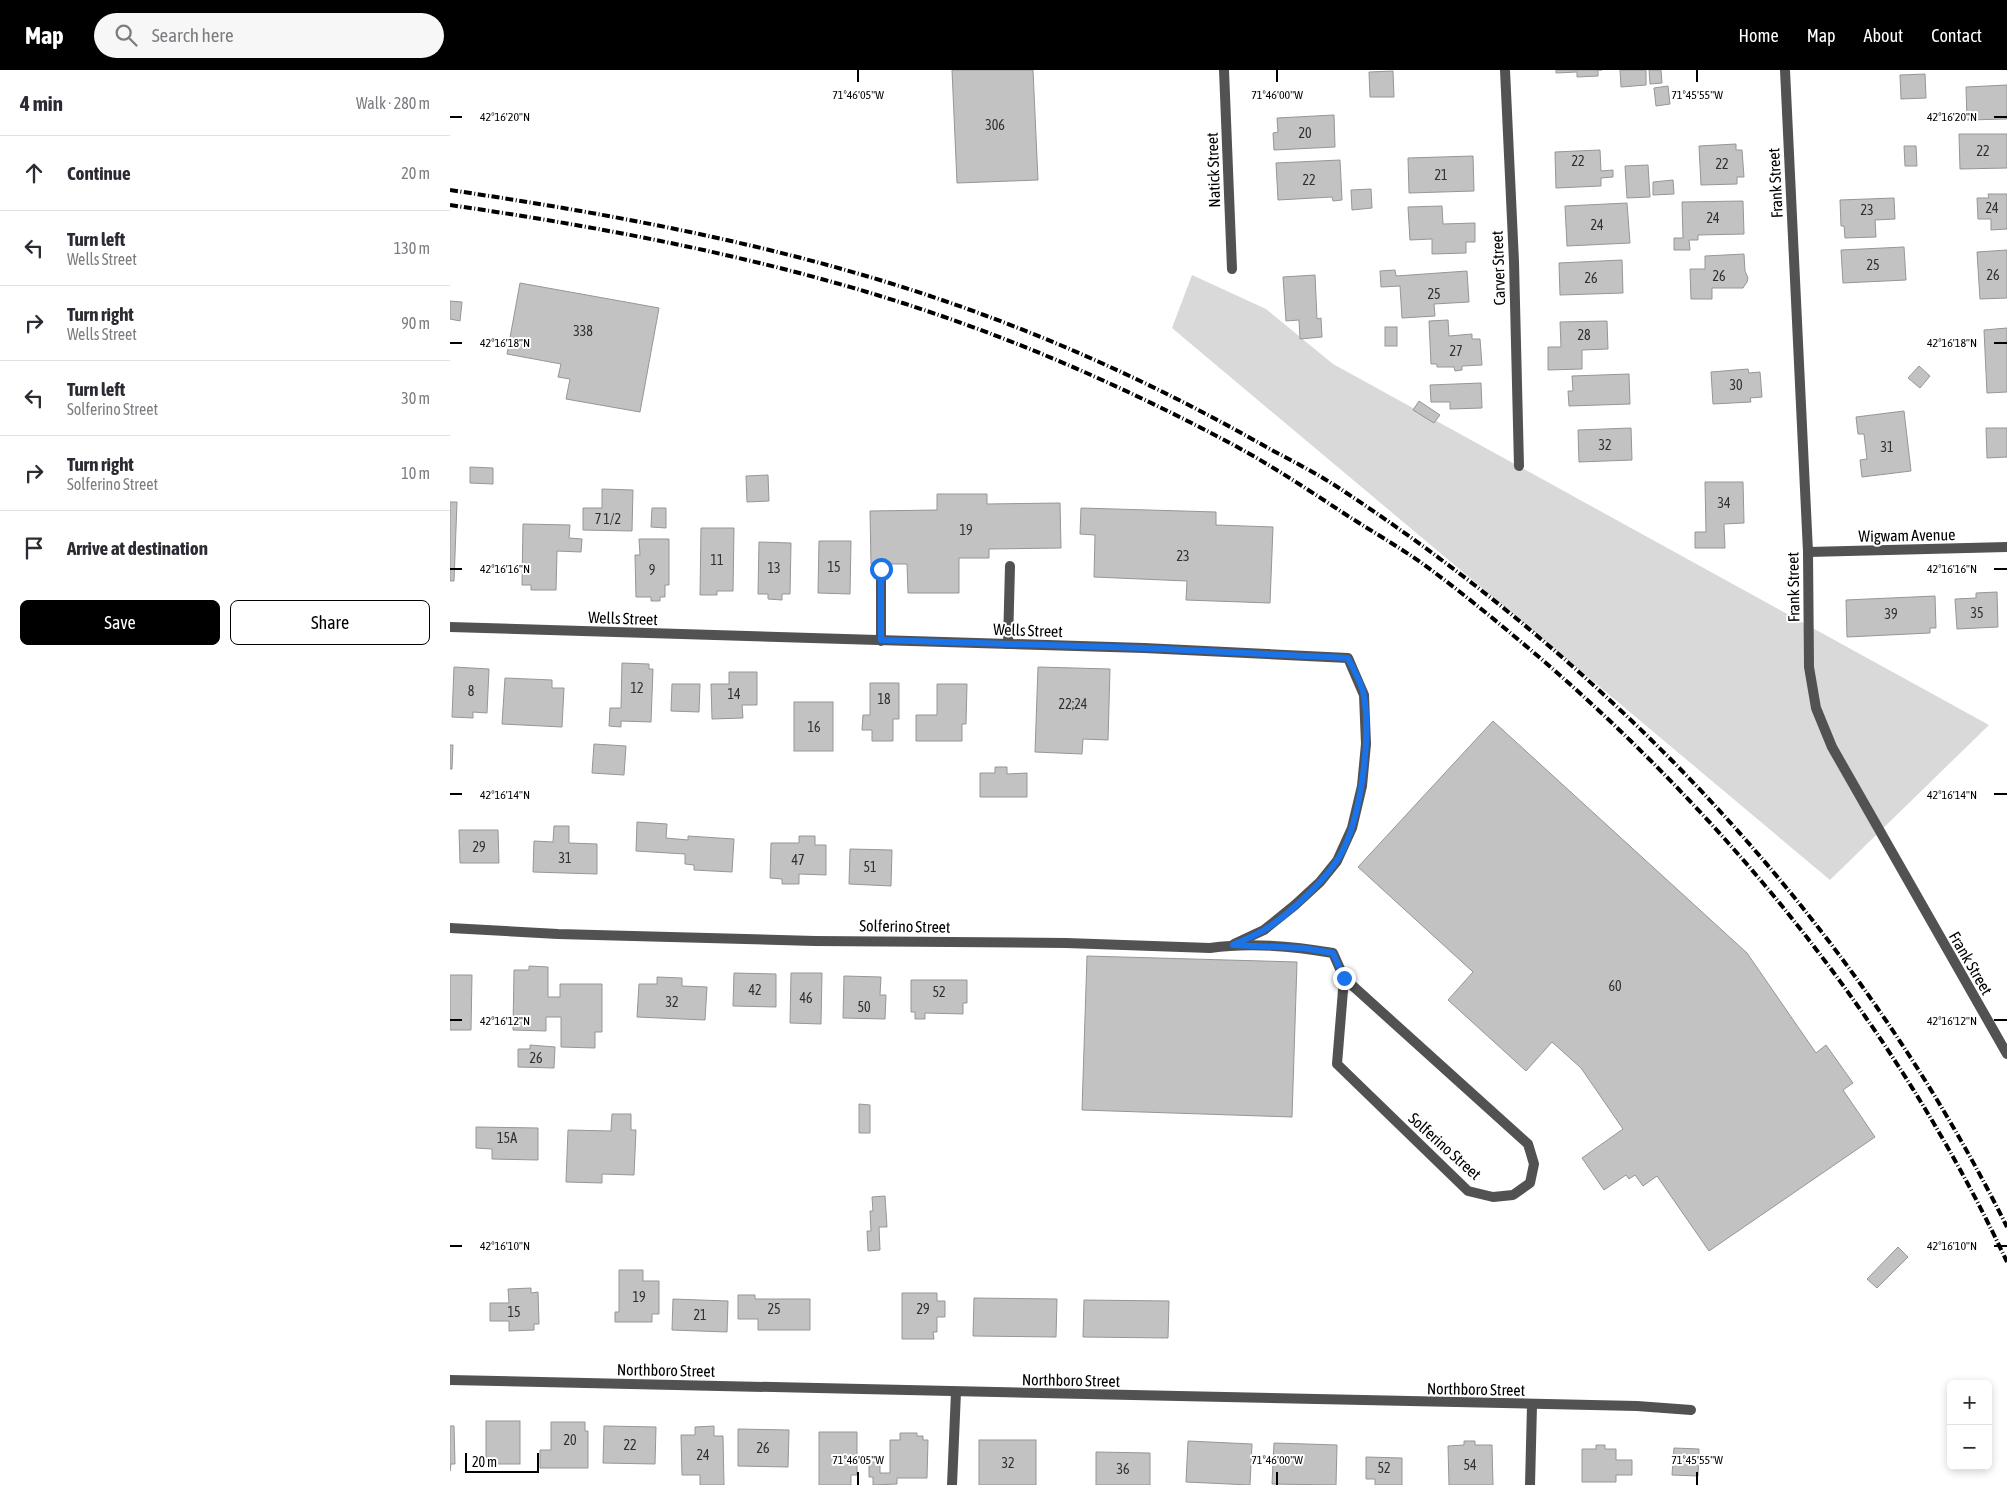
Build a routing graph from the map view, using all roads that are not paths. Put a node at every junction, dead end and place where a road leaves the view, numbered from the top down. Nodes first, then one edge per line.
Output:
1 (1224, 70) edge
2 (1505, 70) edge
3 (1785, 70) edge
4 (1232, 269) dead end
5 (1519, 466) dead end
6 (2007, 547) edge
7 (1808, 552) junction
8 (1010, 566) dead end
9 (881, 569) dead end
10 (450, 627) edge
11 (881, 640) junction
12 (1008, 644) junction
13 (450, 928) edge
14 (1233, 945) junction
15 (1344, 978) junction
16 (2007, 1054) edge
17 (450, 1380) edge
18 (956, 1392) junction
19 (1532, 1405) junction
20 (1691, 1410) dead end
21 (952, 1485) edge
22 (1530, 1485) edge

1 - 4 street, Natick Street
2 - 5 street, Carver Street
3 - 7 street, Frank Street
6 - 7 street, Wigwam Avenue
7 - 16 street, Frank Street
8 - 12 street
9 - 11 street
10 - 11 street, Wells Street
11 - 12 street, Wells Street
12 - 14 street, Wells Street
13 - 14 street, Solferino Street
14 - 15 street, Solferino Street
15 - 15 street, Solferino Street
17 - 18 street, Northboro Street
18 - 19 street, Northboro Street
18 - 21 street
19 - 20 street, Northboro Street
19 - 22 street

